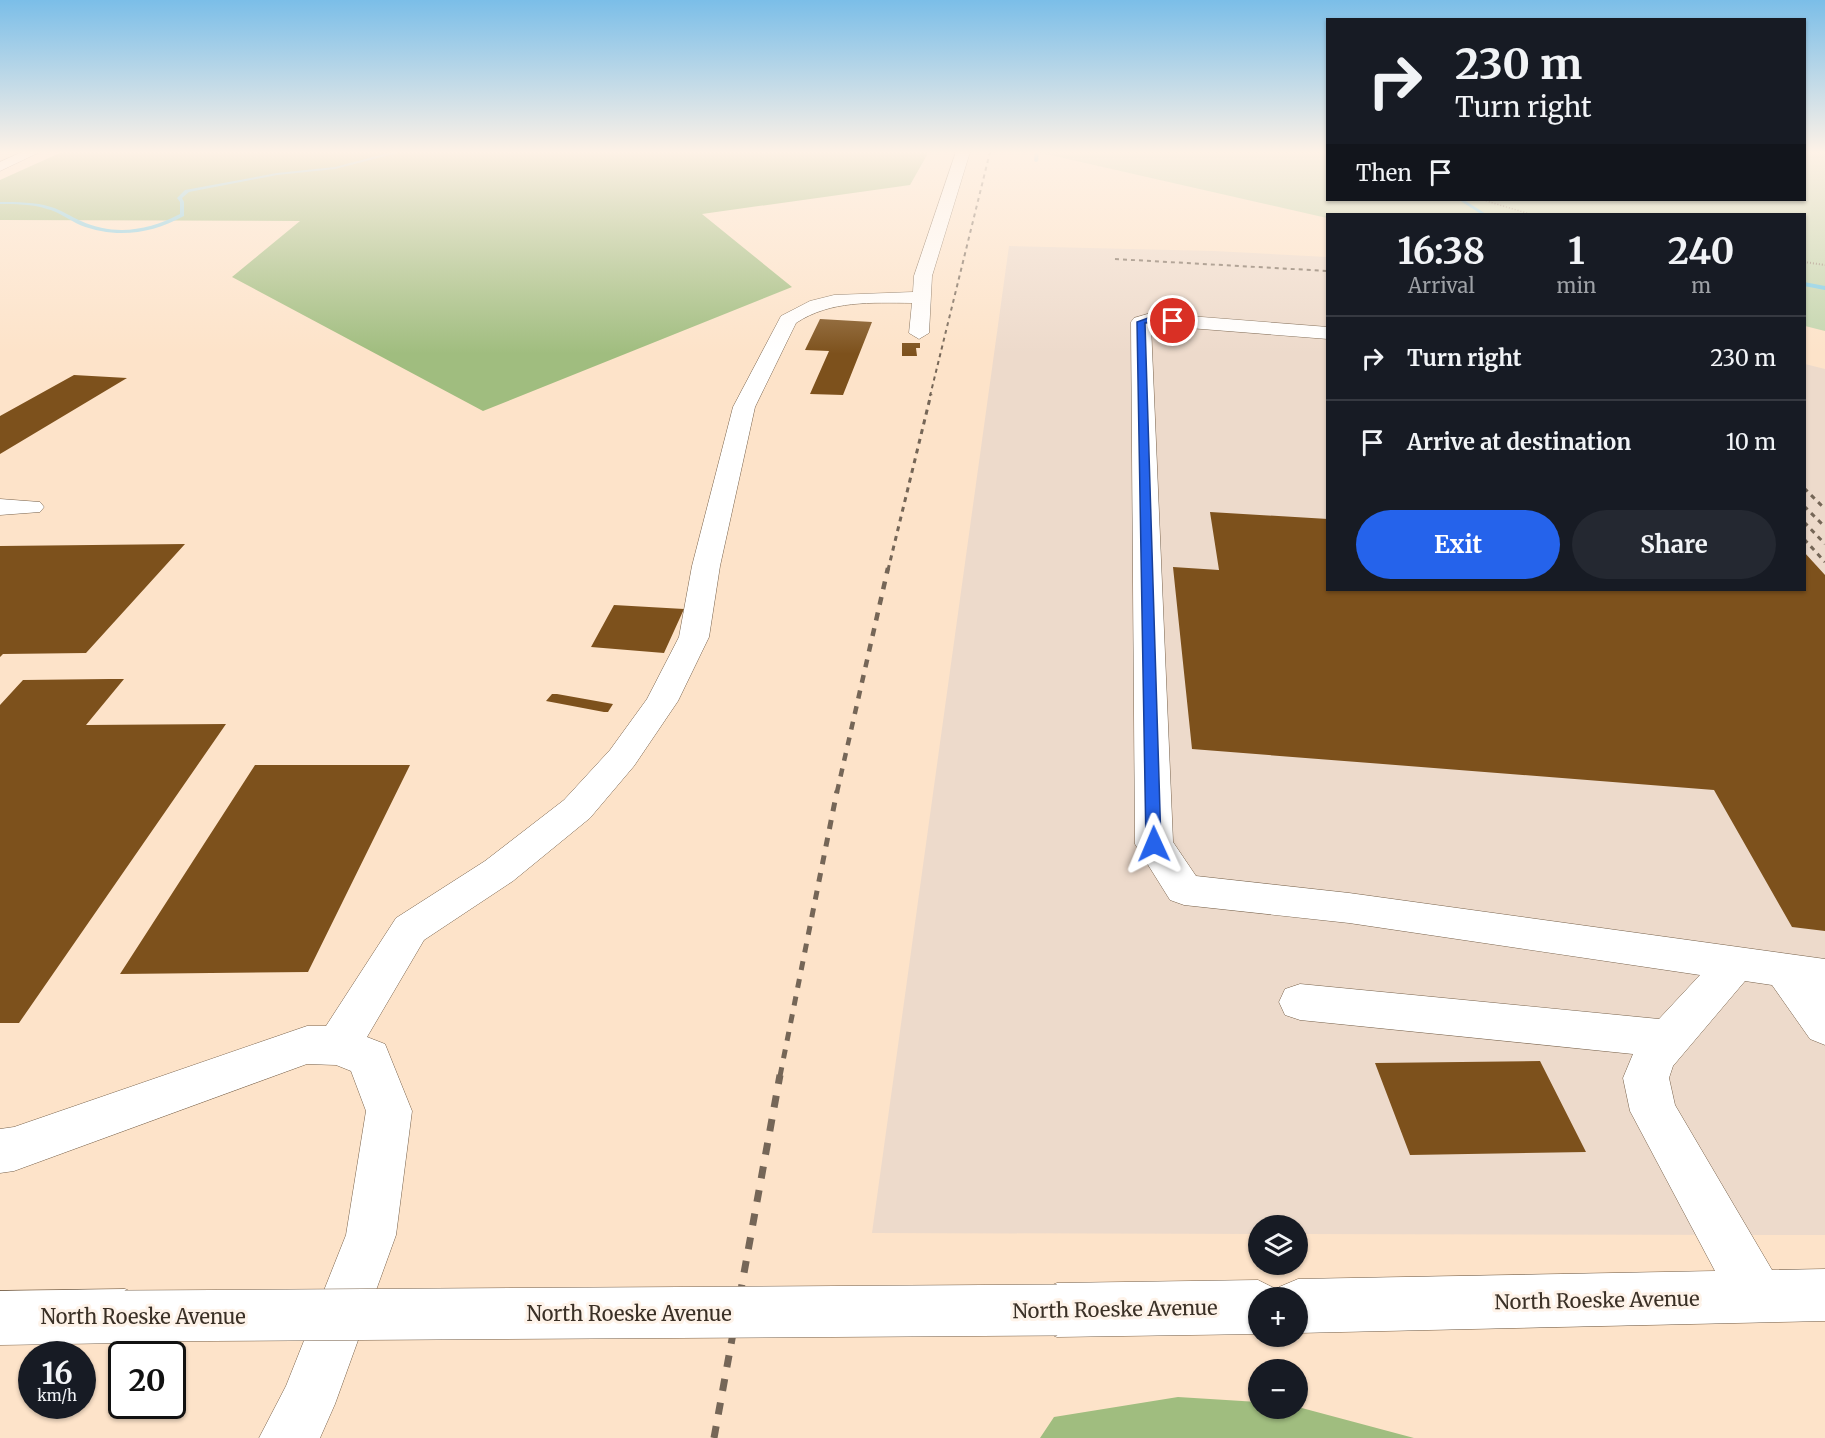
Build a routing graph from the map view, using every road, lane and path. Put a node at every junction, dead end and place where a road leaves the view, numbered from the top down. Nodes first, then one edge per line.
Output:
1 (941, 219) edge
2 (1806, 262) edge
3 (1825, 265) edge
4 (921, 297) junction
5 (919, 333) dead end
6 (1326, 333) edge
7 (0, 507) edge
8 (31, 507) dead end
9 (1736, 963) junction
10 (1805, 974) edge
11 (1300, 1002) dead end
12 (1825, 1026) edge
13 (1669, 1039) junction
14 (338, 1046) junction
15 (0, 1151) edge
16 (1825, 1295) edge
17 (1758, 1297) junction
18 (1308, 1306) edge
19 (1248, 1307) edge
20 (0, 1318) edge
21 (288, 1438) edge

1 - 4 street
2 - 3 path
4 - 5 street
4 - 14 street
6 - 9 street
7 - 8 street
9 - 10 street
9 - 13 street
10 - 12 street
11 - 13 street
13 - 17 street
14 - 15 street
14 - 21 street
16 - 17 street, North Roeske Avenue
17 - 18 street, North Roeske Avenue
19 - 20 street, North Roeske Avenue, bridge

